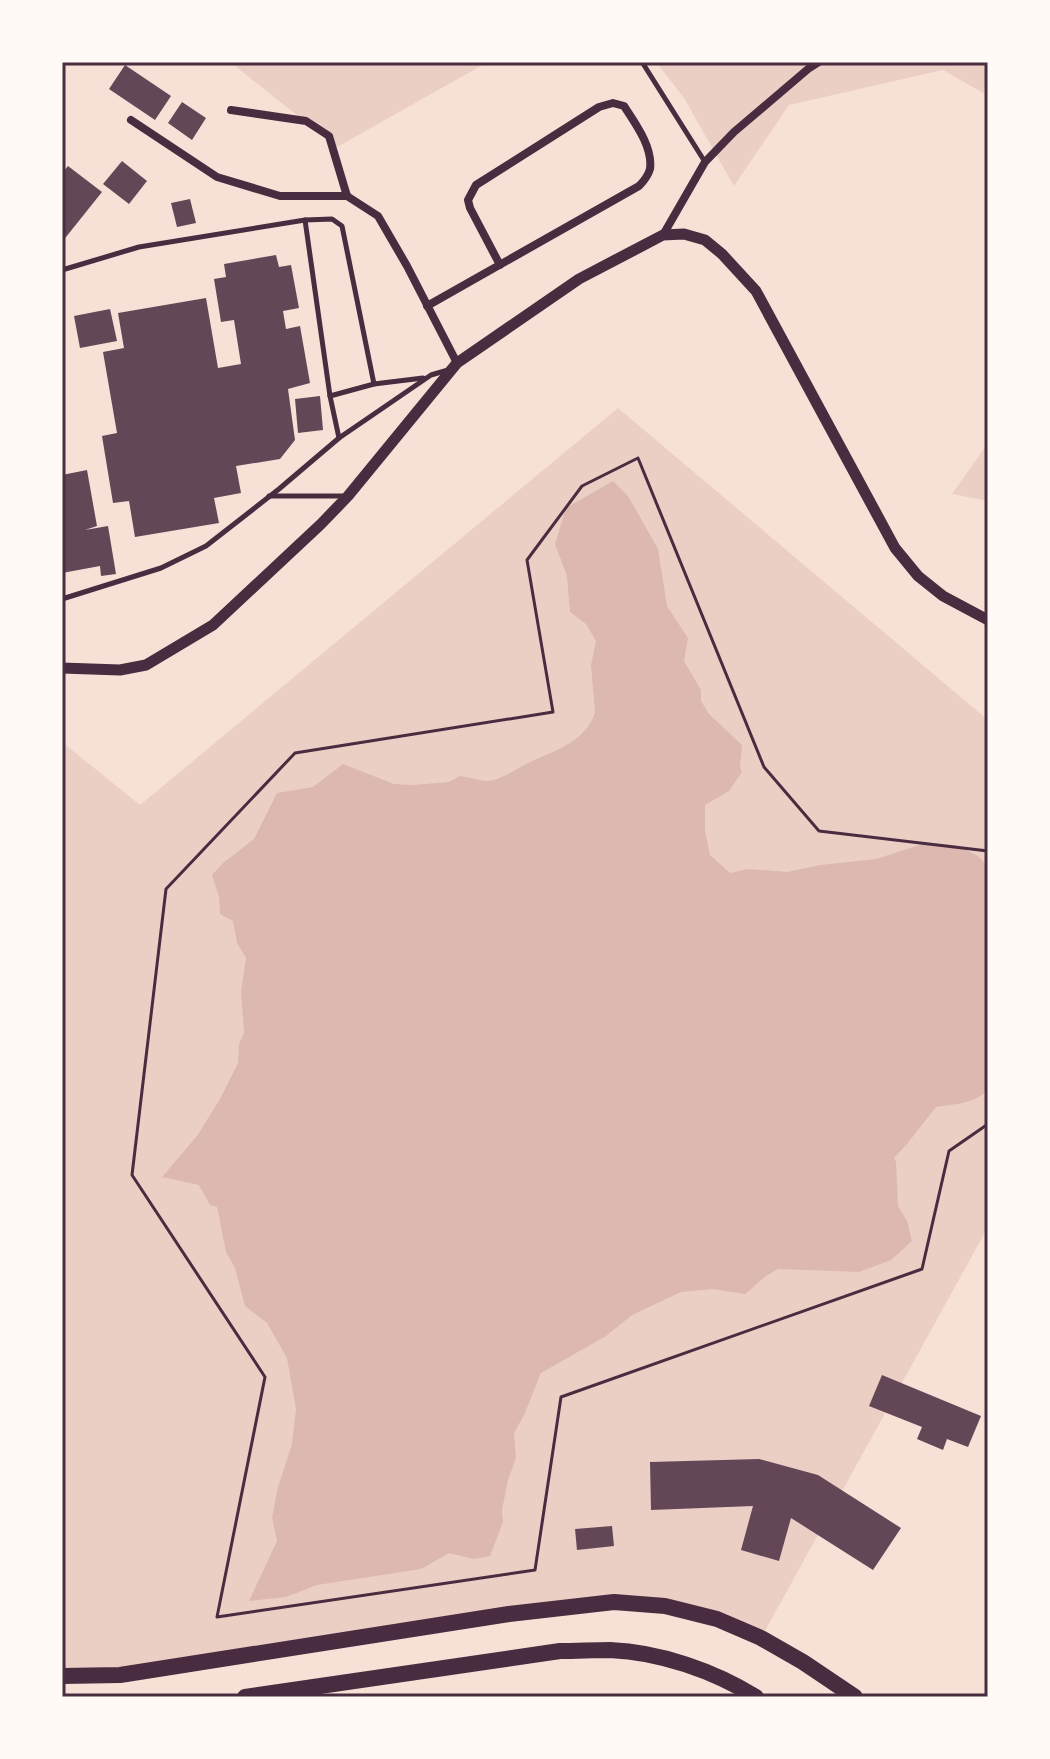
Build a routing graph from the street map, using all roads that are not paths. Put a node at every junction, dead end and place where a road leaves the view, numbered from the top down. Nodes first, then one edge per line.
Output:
1 (642, 62) edge
2 (819, 62) edge
3 (231, 110) dead end
4 (131, 120) dead end
5 (705, 162) junction
6 (347, 196) junction
7 (305, 220) junction
8 (663, 235) junction
9 (500, 265) junction
10 (62, 270) edge
11 (427, 306) junction
12 (455, 366) junction
13 (426, 378) junction
14 (374, 384) junction
15 (330, 396) junction
16 (339, 438) junction
17 (269, 496) junction
18 (348, 496) junction
19 (62, 599) edge
20 (988, 620) edge
21 (62, 668) edge
22 (62, 1676) edge
23 (245, 1697) edge
24 (756, 1697) edge
25 (855, 1697) edge

1 - 5 lane
2 - 5 street
3 - 6 street
4 - 6 street
5 - 8 street
6 - 11 street
7 - 10 lane
7 - 14 lane
7 - 15 lane
8 - 12 street
8 - 20 street
9 - 9 street
9 - 11 street
11 - 12 street
12 - 13 lane
12 - 18 street
13 - 14 lane
13 - 16 lane
14 - 15 lane
15 - 16 lane
16 - 17 lane
17 - 18 lane
17 - 19 lane
18 - 21 street
22 - 25 highway
23 - 24 highway

